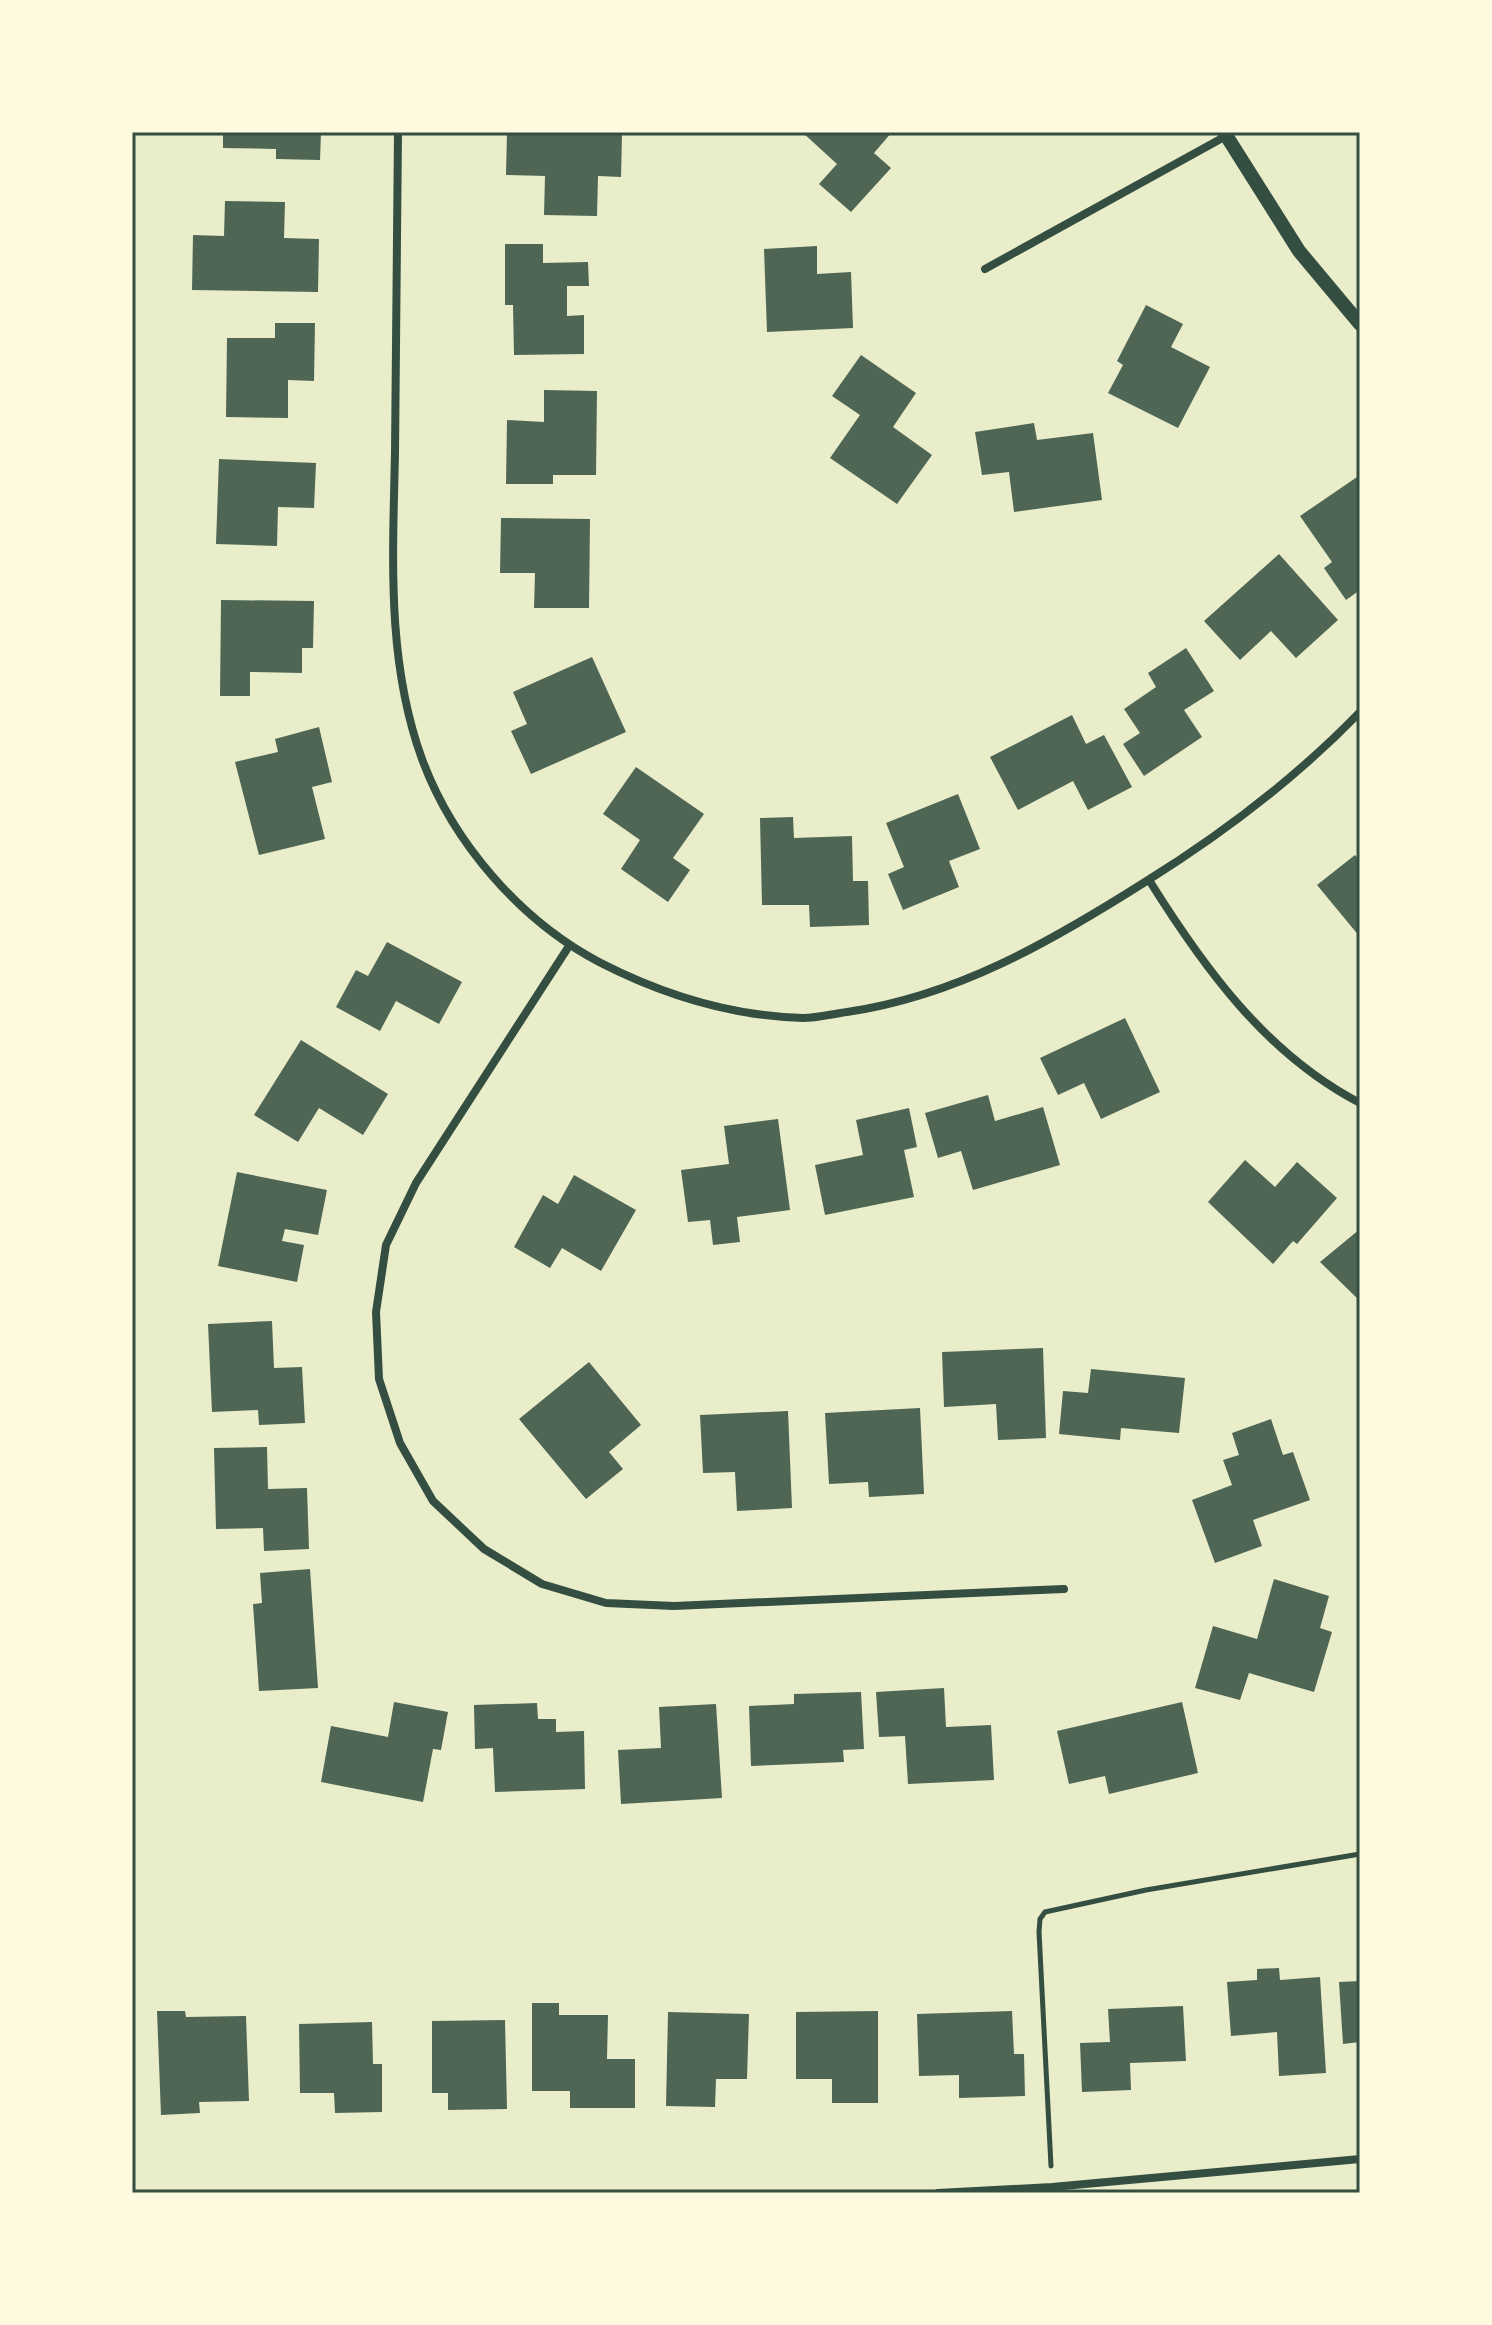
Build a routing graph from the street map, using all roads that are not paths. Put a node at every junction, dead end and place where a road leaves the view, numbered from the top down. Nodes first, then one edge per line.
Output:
1 (398, 132) edge
2 (1225, 134) edge
3 (985, 269) dead end
4 (1360, 324) edge
5 (1360, 712) edge
6 (1149, 880) junction
7 (569, 946) junction
8 (1360, 1103) edge
9 (1064, 1589) dead end
10 (1360, 2159) edge
11 (1029, 2191) edge
12 (938, 2193) edge

1 - 7 street
2 - 3 street
2 - 4 street
5 - 6 street
6 - 7 street
6 - 8 street
7 - 9 street
10 - 11 street
11 - 12 street

